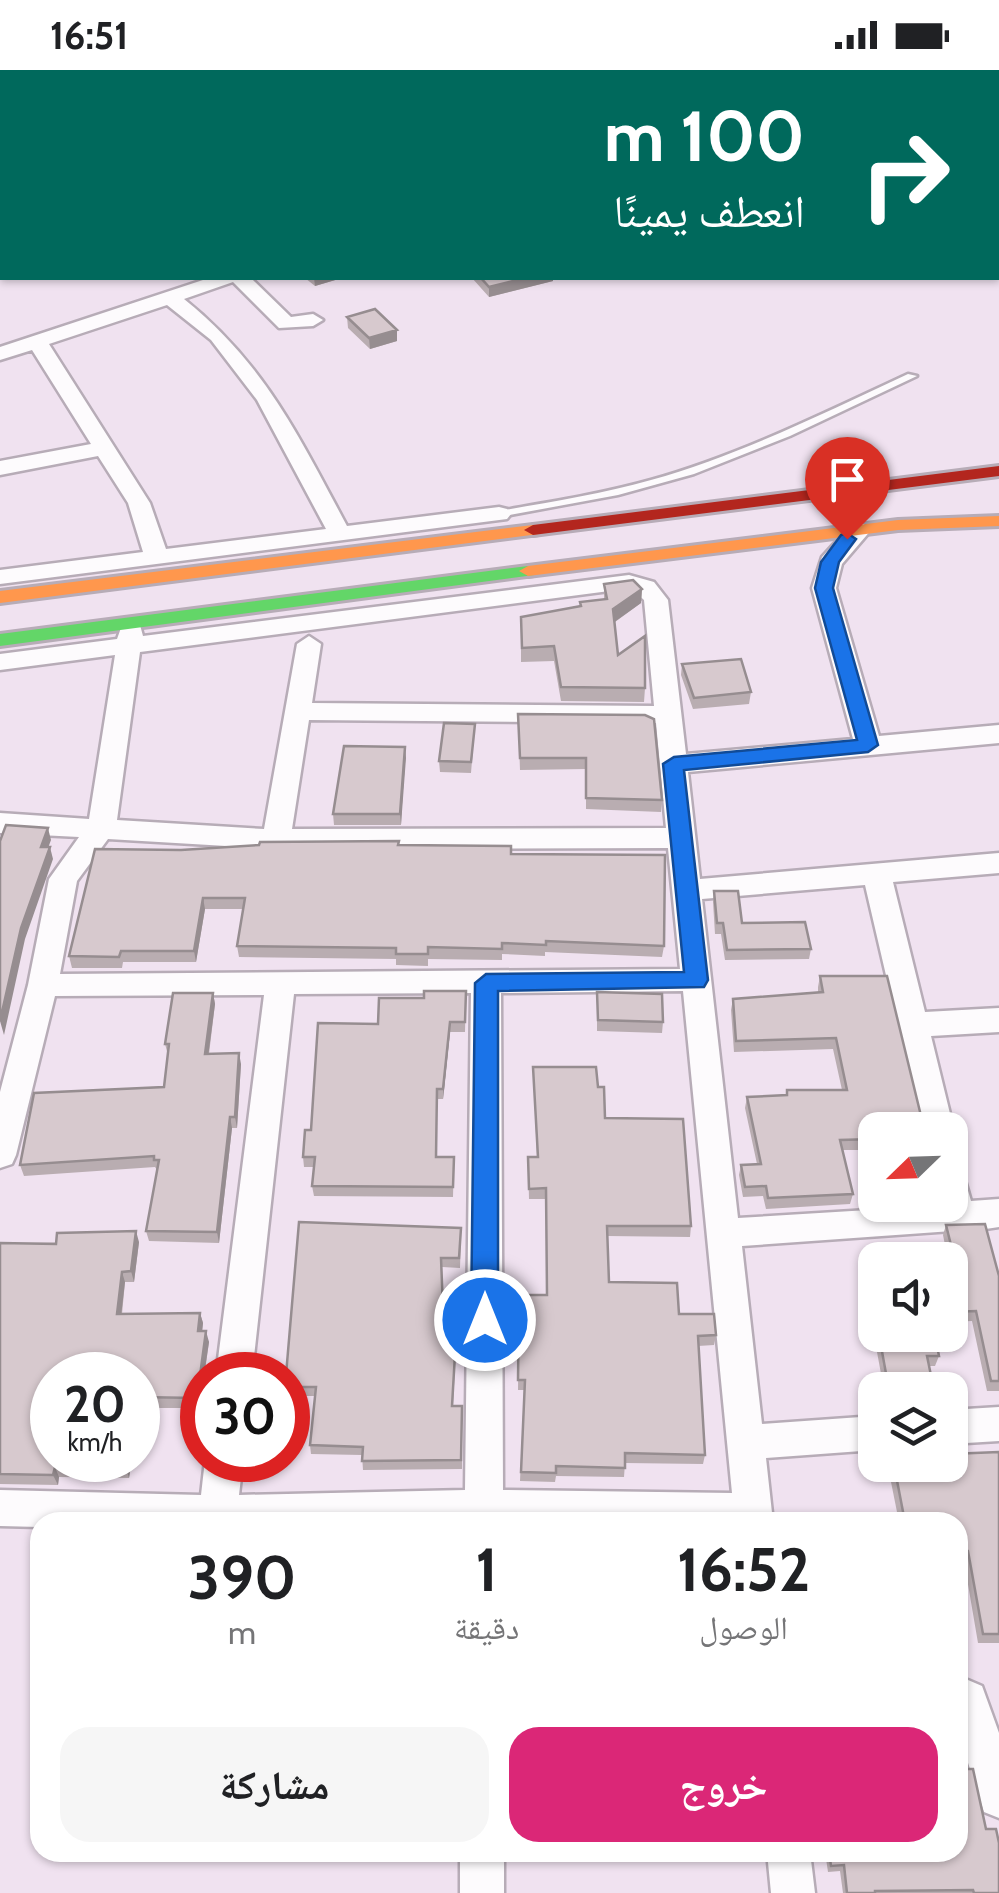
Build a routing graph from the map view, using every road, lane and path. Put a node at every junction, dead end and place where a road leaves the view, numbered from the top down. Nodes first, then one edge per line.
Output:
1 (189, 280) edge
2 (221, 280) edge
3 (242, 280) edge
4 (170, 297) junction
5 (313, 320) dead end
6 (36, 341) junction
7 (0, 342) edge
8 (0, 354) edge
9 (912, 376) dead end
10 (105, 448) junction
11 (0, 468) edge
12 (999, 471) edge
13 (999, 482) edge
14 (904, 486) junction
15 (999, 510) edge
16 (999, 521) edge
17 (502, 523) junction
18 (898, 526) junction
19 (860, 529) junction
20 (340, 534) junction
21 (156, 556) junction
22 (308, 558) junction
23 (0, 577) edge
24 (0, 597) edge
25 (315, 598) junction
26 (131, 634) junction
27 (0, 640) edge
28 (309, 644) dead end
29 (0, 662) edge
30 (297, 711) junction
31 (668, 715) junction
32 (999, 734) edge
33 (868, 745) junction
34 (674, 764) junction
35 (0, 823) edge
36 (102, 828) junction
37 (681, 838) junction
38 (276, 839) junction
39 (999, 863) edge
40 (876, 871) junction
41 (687, 890) junction
42 (696, 980) junction
43 (486, 983) junction
44 (43, 985) junction
45 (280, 986) junction
46 (999, 1020) edge
47 (913, 1025) junction
48 (934, 1112) edge
49 (0, 1155) edge
50 (999, 1213) edge
51 (968, 1218) edge
52 (908, 1222) edge
53 (723, 1233) junction
54 (237, 1352) edge
55 (999, 1424) edge
56 (968, 1427) edge
57 (858, 1434) edge
58 (745, 1442) junction
59 (222, 1482) edge
60 (0, 1508) edge
61 (145, 1512) edge
62 (218, 1512) edge
63 (484, 1512) edge
64 (752, 1512) edge
65 (975, 1699) edge
66 (999, 1797) edge
67 (482, 1862) edge
68 (788, 1862) edge
69 (482, 1893) edge
70 (790, 1893) edge

1 - 7 street
2 - 4 street
3 - 5 street
4 - 6 street
4 - 20 street
6 - 8 street
6 - 10 street
9 - 17 lane
10 - 11 street
10 - 21 street
12 - 14 main road
13 - 14 main road
14 - 17 main road
15 - 18 main road
16 - 18 main road
17 - 20 street
17 - 22 main road
18 - 19 main road
19 - 25 main road
19 - 33 street
20 - 21 street
21 - 23 street
22 - 24 main road
22 - 25 main road
25 - 26 main road
26 - 27 main road
26 - 29 street
26 - 31 street
26 - 36 street
28 - 30 street
30 - 31 street
30 - 38 street
31 - 34 street
32 - 33 street
33 - 34 street
34 - 37 street
35 - 36 street
36 - 38 street
36 - 44 street
37 - 38 street
37 - 41 street
39 - 40 street
40 - 41 street
40 - 47 street
41 - 42 street
42 - 43 street
42 - 53 street
43 - 45 street
43 - 63 street
44 - 45 street
44 - 49 street
45 - 54 street
46 - 47 street
47 - 48 street
50 - 51 street
52 - 53 street
53 - 58 street
55 - 56 street
57 - 58 street
58 - 64 street
59 - 62 street
60 - 61 street
65 - 66 street
67 - 69 street
68 - 70 street

